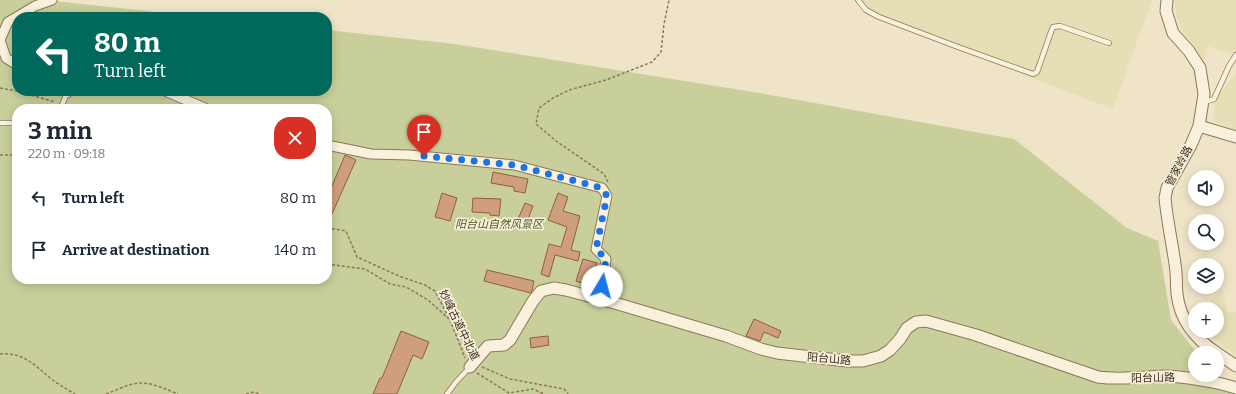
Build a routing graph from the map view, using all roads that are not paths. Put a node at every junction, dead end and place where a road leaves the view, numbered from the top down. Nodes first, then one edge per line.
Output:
1 (52, 0) edge
2 (858, 0) edge
3 (1167, 0) edge
4 (25, 12) edge
5 (12, 20) edge
6 (1108, 43) dead end
7 (1236, 55) edge
8 (12, 62) edge
9 (177, 96) edge
10 (1203, 103) junction
11 (195, 104) edge
12 (0, 123) edge
13 (12, 123) edge
14 (1199, 126) junction
15 (1236, 137) edge
16 (332, 146) edge
17 (601, 299) junction
18 (1206, 346) edge
19 (1224, 358) edge
20 (472, 365) joint
21 (1236, 366) edge
22 (1236, 388) edge
23 (448, 394) edge

1 - 4 street
2 - 6 lane
3 - 10 street, 管家岭路
5 - 8 street
7 - 10 lane
9 - 11 street
10 - 14 street, 管家岭路
12 - 13 lane
14 - 15 street
14 - 18 street, 管家岭路
16 - 17 street
17 - 20 street, 阳台山路
17 - 22 street, 阳台山路
19 - 21 street, 管家岭路
20 - 23 lane

